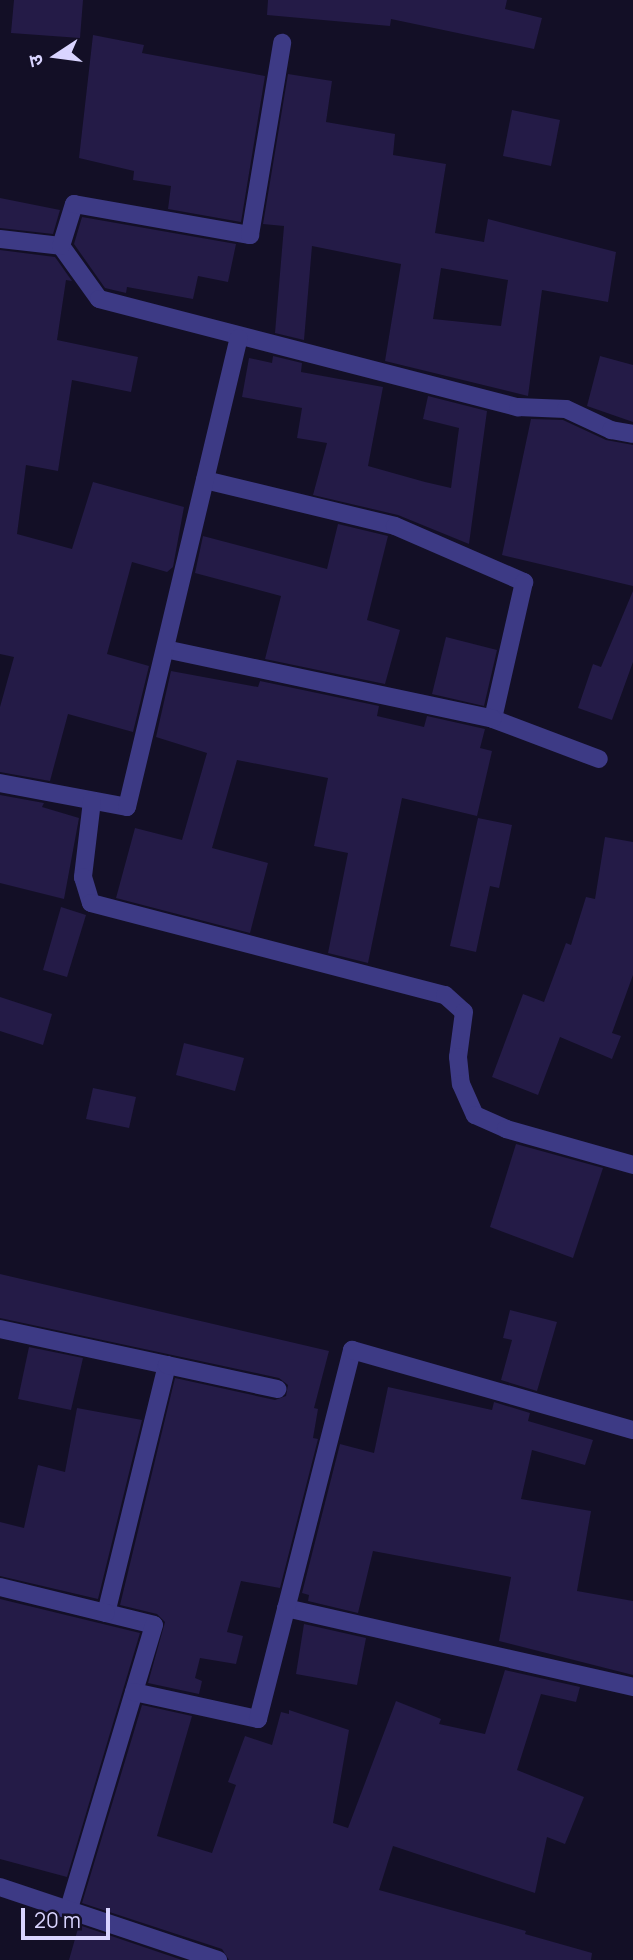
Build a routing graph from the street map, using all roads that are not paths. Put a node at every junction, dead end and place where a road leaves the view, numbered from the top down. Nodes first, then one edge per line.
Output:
1 (282, 43) dead end
2 (0, 239) edge
3 (61, 246) junction
4 (239, 338) junction
5 (633, 434) edge
6 (205, 480) junction
7 (165, 649) junction
8 (493, 719) junction
9 (599, 759) dead end
10 (0, 783) edge
11 (92, 801) junction
12 (633, 1165) edge
13 (0, 1329) edge
14 (167, 1365) junction
15 (278, 1389) dead end
16 (633, 1430) edge
17 (0, 1587) edge
18 (286, 1608) junction
19 (106, 1612) junction
20 (633, 1687) edge
21 (134, 1692) junction
22 (0, 1887) edge
23 (69, 1909) junction
24 (218, 1960) edge

1 - 3 street
2 - 3 street
3 - 4 street
4 - 5 street
4 - 6 street
6 - 7 street
6 - 8 street
7 - 8 street
7 - 11 street
8 - 9 street
10 - 11 street
11 - 12 street
13 - 14 street
14 - 15 street
14 - 19 street
16 - 18 street
17 - 19 street
18 - 20 street
18 - 21 street
19 - 21 street
21 - 23 street
22 - 23 street
23 - 24 street

